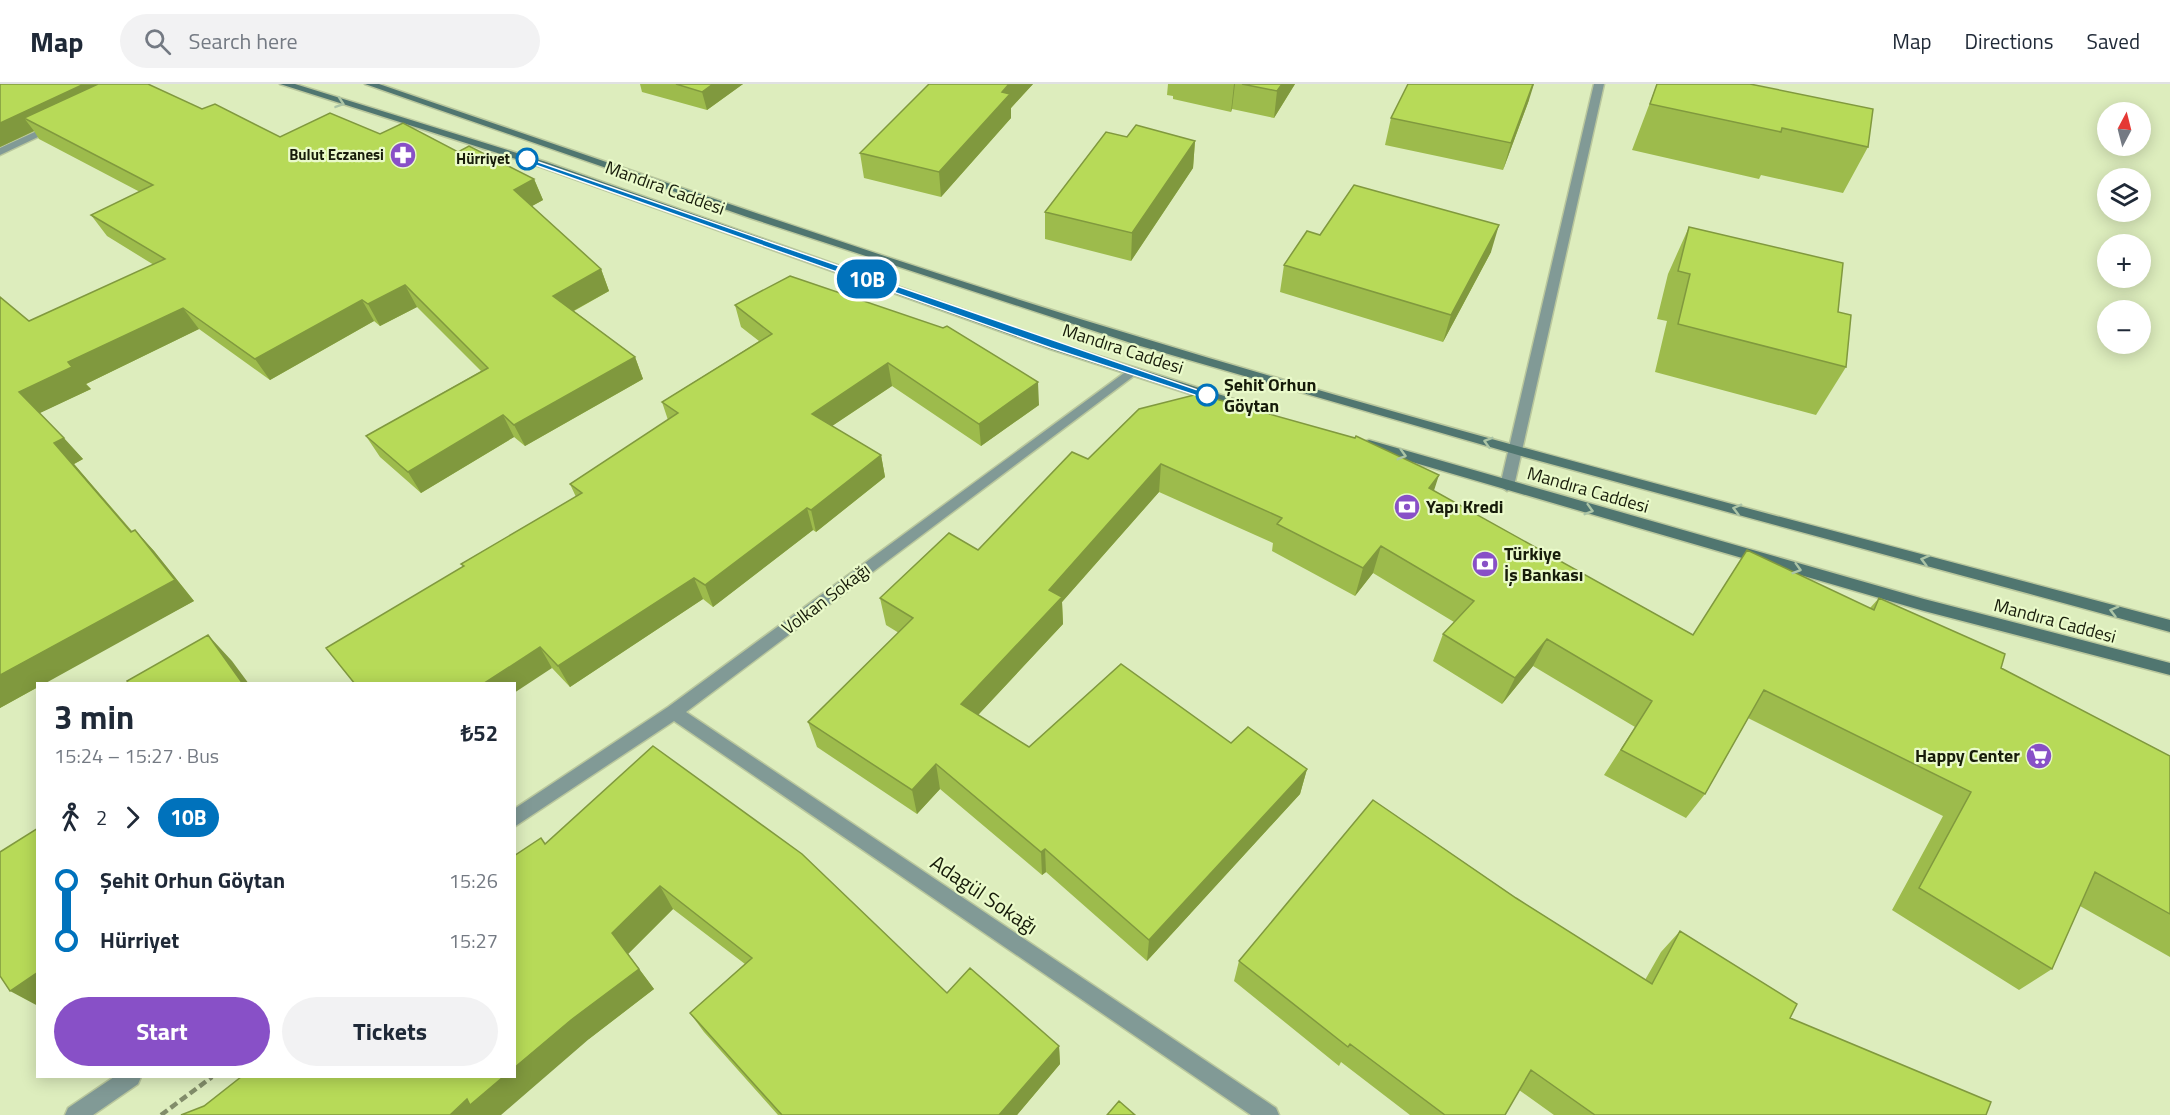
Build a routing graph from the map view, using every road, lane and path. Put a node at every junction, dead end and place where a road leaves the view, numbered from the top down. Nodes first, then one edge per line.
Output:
1 (285, 84) edge
2 (370, 84) edge
3 (1599, 84) edge
4 (62, 123) edge
5 (0, 152) edge
6 (1131, 372) junction
7 (1267, 414) edge
8 (1358, 442) edge
9 (1515, 450) junction
10 (1507, 486) junction
11 (2170, 626) edge
12 (2170, 669) edge
13 (674, 712) junction
14 (516, 818) edge
15 (130, 1078) edge
16 (211, 1078) edge
17 (75, 1115) edge
18 (161, 1115) edge
19 (1269, 1115) edge

1 -> 6 main road, Mandıra Caddesi
9 -> 2 main road, Mandıra Caddesi
3 - 9 street
4 - 5 street
6 - 7 main road, Mandıra Caddesi
6 - 13 street, Volkan Sokağı
8 -> 10 main road, Mandıra Caddesi
9 - 10 street
11 -> 9 main road, Mandıra Caddesi
10 -> 12 main road, Mandıra Caddesi
13 - 14 street, Volkan Sokağı
13 - 19 street, Adagül Sokağı
15 - 17 street
16 - 18 path

